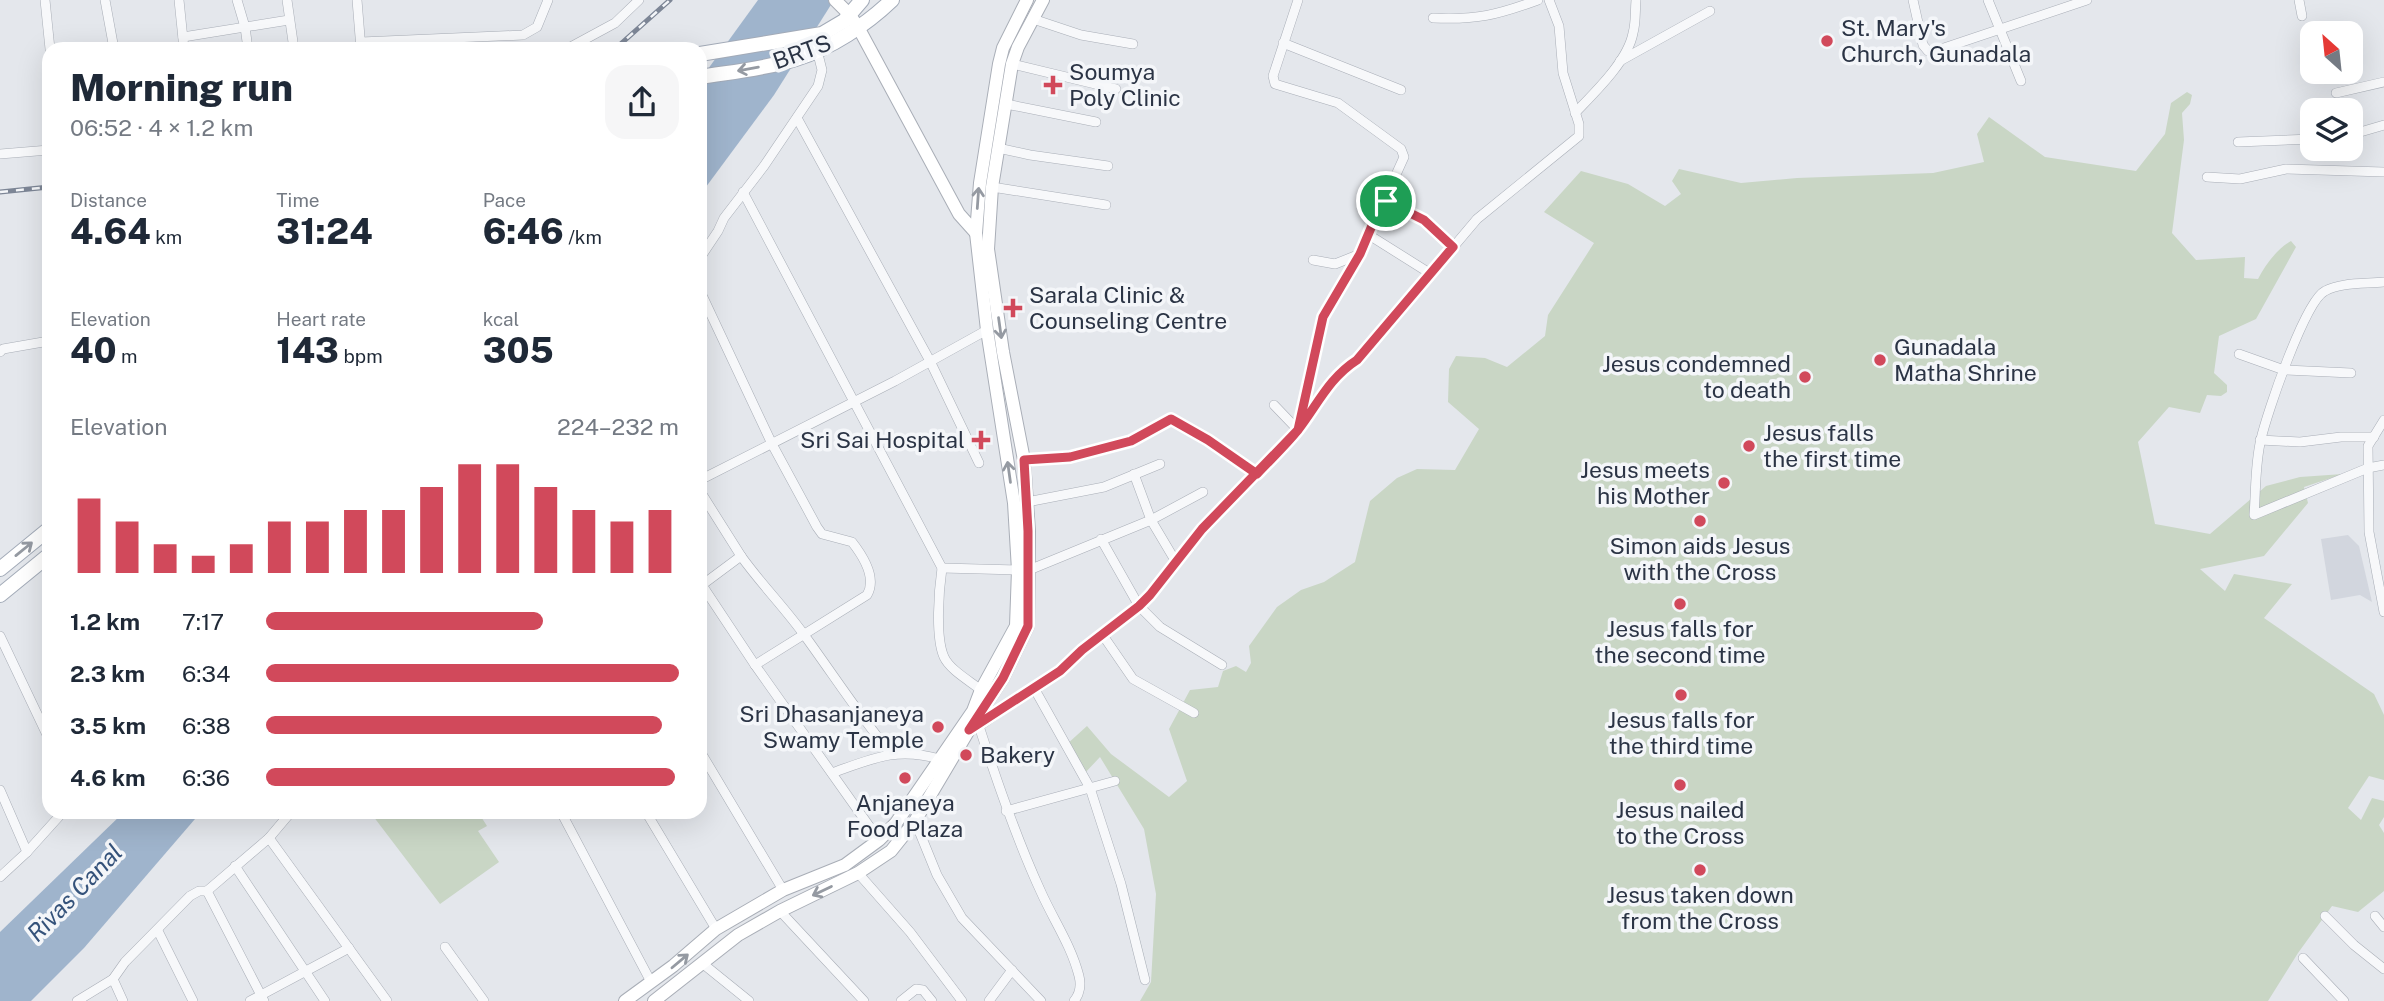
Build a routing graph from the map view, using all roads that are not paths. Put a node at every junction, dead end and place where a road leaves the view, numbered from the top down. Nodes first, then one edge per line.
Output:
1 (45, 0) edge
2 (105, 0) edge
3 (179, 0) edge
4 (237, 0) edge
5 (286, 0) edge
6 (357, 0) edge
7 (548, 0) edge
8 (639, 0) edge
9 (862, 0) edge
10 (892, 0) edge
11 (1027, 0) edge
12 (1043, 0) edge
13 (1298, 0) edge
14 (1538, 0) edge
15 (1549, 0) edge
16 (1636, 0) edge
17 (1913, 0) edge
18 (1988, 0) edge
19 (2049, 0) edge
20 (2087, 0) edge
21 (2300, 0) edge
22 (846, 11) edge
23 (1710, 11) dead end
24 (2051, 12) junction
25 (2302, 16) dead end
26 (1433, 18) dead end
27 (1033, 19) junction
28 (289, 20) junction
29 (245, 27) junction
30 (2001, 30) junction
31 (183, 37) junction
32 (49, 42) edge
33 (113, 42) edge
34 (183, 42) edge
35 (247, 42) edge
36 (293, 42) edge
37 (361, 42) edge
38 (444, 42) edge
39 (580, 42) edge
40 (815, 43) junction
41 (1283, 43) junction
42 (1133, 44) dead end
43 (707, 53) edge
44 (1618, 62) junction
45 (1012, 64) junction
46 (707, 76) edge
47 (2021, 81) dead end
48 (2384, 82) edge
49 (1115, 89) dead end
50 (1401, 90) dead end
51 (2336, 93) dead end
52 (1006, 104) junction
53 (1575, 113) junction
54 (797, 118) junction
55 (1096, 122) dead end
56 (2384, 125) edge
57 (2363, 131) edge
58 (2300, 139) edge
59 (2238, 142) dead end
60 (999, 148) junction
61 (42, 151) edge
62 (0, 154) edge
63 (1108, 166) dead end
64 (2384, 172) edge
65 (2207, 177) dead end
66 (992, 187) junction
67 (743, 192) junction
68 (1374, 194) dead end
69 (1386, 201) junction
70 (1106, 205) dead end
71 (976, 233) junction
72 (1369, 235) junction
73 (1453, 247) junction
74 (707, 248) edge
75 (1360, 254) junction
76 (1313, 260) dead end
77 (1431, 274) junction
78 (2384, 282) edge
79 (707, 306) edge
80 (987, 330) junction
81 (42, 342) edge
82 (0, 352) edge
83 (2239, 354) dead end
84 (930, 361) junction
85 (2284, 370) junction
86 (2351, 373) dead end
87 (853, 403) junction
88 (1274, 405) dead end
89 (2384, 421) edge
90 (1298, 430) junction
91 (2374, 437) junction
92 (2260, 440) junction
93 (772, 444) junction
94 (1024, 460) junction
95 (979, 463) dead end
96 (1160, 464) dead end
97 (2384, 465) edge
98 (2368, 468) junction
99 (1134, 474) junction
100 (1257, 474) junction
101 (707, 476) edge
102 (1203, 492) dead end
103 (707, 502) edge
104 (1027, 502) junction
105 (1151, 520) junction
106 (42, 535) edge
107 (1101, 539) junction
108 (741, 556) junction
109 (42, 561) edge
110 (1176, 562) junction
111 (942, 568) junction
112 (0, 569) edge
113 (1023, 570) junction
114 (707, 580) edge
115 (707, 593) edge
116 (0, 595) edge
117 (1139, 606) junction
118 (2384, 612) edge
119 (1102, 634) junction
120 (804, 635) junction
121 (0, 636) edge
122 (1222, 664) dead end
123 (755, 665) junction
124 (1034, 688) junction
125 (981, 690) junction
126 (1194, 713) dead end
127 (42, 724) edge
128 (974, 728) junction
129 (956, 736) junction
130 (891, 754) junction
131 (940, 759) junction
132 (707, 763) edge
133 (832, 773) junction
134 (1115, 782) dead end
135 (1090, 788) junction
136 (0, 790) edge
137 (1006, 811) junction
138 (57, 819) edge
139 (285, 819) edge
140 (565, 819) edge
141 (650, 819) edge
142 (915, 821) junction
143 (269, 838) junction
144 (880, 840) junction
145 (27, 852) junction
146 (235, 866) junction
147 (858, 873) junction
148 (0, 877) edge
149 (783, 890) junction
150 (207, 891) junction
151 (780, 911) junction
152 (2325, 916) dead end
153 (2375, 916) dead end
154 (2384, 927) edge
155 (716, 929) junction
156 (158, 930) junction
157 (445, 947) dead end
158 (349, 948) junction
159 (2303, 958) dead end
160 (702, 963) junction
161 (2384, 969) edge
162 (1012, 970) junction
163 (307, 972) junction
164 (113, 979) junction
165 (1145, 979) dead end
166 (651, 982) junction
167 (263, 998) edge
168 (77, 1001) edge
169 (123, 1001) edge
170 (192, 1001) edge
171 (250, 1001) edge
172 (325, 1001) edge
173 (387, 1001) edge
174 (484, 1001) edge
175 (625, 1001) edge
176 (654, 1001) edge
177 (748, 1001) edge
178 (864, 1001) edge
179 (901, 1001) edge
180 (932, 1001) edge
181 (962, 1001) edge
182 (989, 1001) edge
183 (1041, 1001) edge
184 (1074, 1001) edge
185 (2344, 1001) edge

1 - 32 street
2 - 33 street
3 - 31 street
4 - 29 street
5 - 28 street
6 - 37 street
7 - 38 street
8 - 39 street
9 - 22 main road, BRTS
10 - 22 main road, BRTS
71 -> 11 main road
12 - 27 main road
13 - 41 street
14 - 26 street
15 - 53 street
16 - 44 street
17 - 30 street
18 - 30 street
19 - 24 street
20 - 24 street
21 - 25 street
22 - 40 main road, BRTS
22 - 71 main road
23 - 44 street
24 - 30 street
27 - 42 street
27 - 45 main road
28 - 29 street
28 - 36 street
29 - 31 street
29 - 35 street
30 - 47 street
31 - 34 street
40 - 43 main road, BRTS
40 -> 46 main road, BRTS
40 - 54 street
41 - 50 street
41 - 69 street
44 - 53 street
45 - 49 street
45 - 52 main road
48 - 51 street
52 - 55 street
52 - 60 main road
53 - 73 street
54 - 67 street
54 - 84 street
56 - 57 street
58 - 59 street
60 - 63 street
60 - 66 main road
61 - 62 street
64 - 65 street
66 - 70 street
66 -> 94 main road
67 - 74 street
67 - 87 street
68 - 69 street
69 - 72 street
69 - 73 street
71 - 80 main road
72 - 75 street
72 - 77 street
73 - 77 street
75 - 76 street
75 - 90 street
77 - 90 street
78 - 85 street
79 - 93 street
80 - 84 street
113 -> 80 main road
81 - 82 street
83 - 85 street
84 - 87 street
84 - 95 street
85 - 86 street
85 - 92 street
87 - 93 street
87 - 111 street
88 - 90 street
89 - 91 street
90 - 100 street
91 - 92 street
91 - 98 street
92 - 98 street
93 - 101 street
93 - 120 street
94 - 100 street
94 - 104 main road
96 - 99 street
97 - 98 street
98 - 118 street
99 - 104 street
99 - 105 street
100 - 110 street
102 - 105 street
103 - 108 street
104 - 113 main road
105 - 107 street
105 - 110 street
112 -> 106 main road
107 - 113 street
107 - 117 street
108 - 114 street
108 - 120 street
109 - 116 main road
110 - 117 street
111 - 113 street
111 - 125 street
113 - 125 main road
113 - 128 main road
115 - 123 street
117 - 119 street
117 - 122 street
119 - 124 street
119 - 126 street
120 - 123 street
120 - 130 street
121 - 127 street
123 - 133 street
124 - 128 street
124 - 135 street
125 - 129 main road
128 - 129 street
128 - 137 street
128 - 142 main road
129 - 131 main road
130 - 131 street
130 - 133 street
131 - 144 main road
132 - 149 street
133 - 144 street
134 - 135 street
135 - 137 street
135 - 165 street
136 - 145 street
137 - 184 street
138 - 145 street
139 - 143 street
140 - 166 street
141 - 155 street
142 - 147 main road
142 - 162 street
143 - 146 street
143 - 158 street
144 - 149 main road
145 - 148 street
146 - 150 street
146 - 163 street
147 -> 151 main road
147 - 181 street
149 - 155 main road
150 - 156 street
150 - 167 street
151 - 160 main road
151 - 178 street
152 - 161 street
153 - 154 street
166 -> 155 main road
156 - 164 street
156 - 170 street
157 - 174 street
158 - 163 street
158 - 173 street
159 - 185 street
160 - 176 main road
160 - 177 street
162 - 182 street
162 - 183 street
163 - 167 street
163 - 172 street
164 - 168 street
164 - 169 street
166 - 175 main road
167 - 171 street
179 - 180 street

